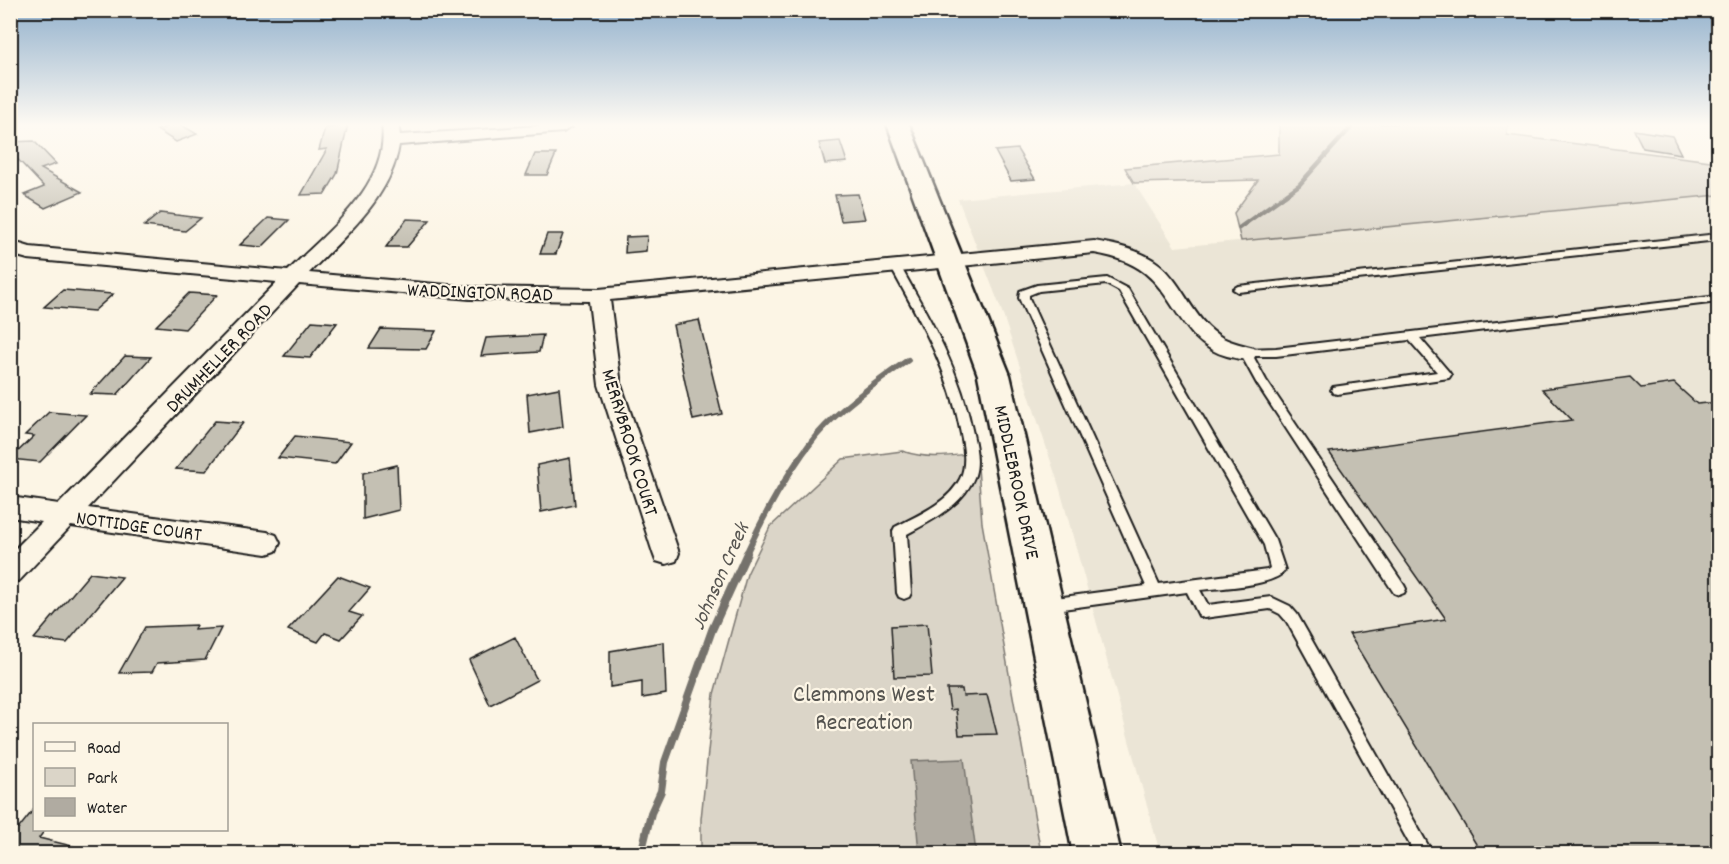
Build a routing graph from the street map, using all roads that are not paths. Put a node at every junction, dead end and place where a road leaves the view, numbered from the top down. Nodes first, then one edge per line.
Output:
1 (386, 164) edge
2 (914, 164) edge
3 (1719, 237) edge
4 (10, 247) edge
5 (951, 260) junction
6 (894, 266) junction
7 (294, 278) junction
8 (1238, 289) dead end
9 (599, 294) junction
10 (1719, 299) edge
11 (1412, 336) junction
12 (1246, 353) junction
13 (1336, 390) dead end
14 (10, 507) edge
15 (67, 514) junction
16 (267, 543) dead end
17 (666, 553) dead end
18 (10, 572) edge
19 (1191, 586) junction
20 (1399, 588) dead end
21 (1155, 591) junction
22 (904, 593) dead end
23 (1044, 606) junction
24 (1097, 854) edge
25 (1425, 854) edge

1 - 7 street, DRUMHELLER ROAD
2 - 5 street, MIDDLEBROOK DRIVE
3 - 8 lane
4 - 7 street, WADDINGTON ROAD
5 - 6 street, WADDINGTON ROAD
5 - 12 street, WADDINGTON ROAD
5 - 23 street, MIDDLEBROOK DRIVE
6 - 9 street, WADDINGTON ROAD
6 - 22 lane
7 - 9 street, WADDINGTON ROAD
7 - 15 street, DRUMHELLER ROAD
9 - 17 street, MERRYBROOK COURT
10 - 11 lane
11 - 12 lane
11 - 13 lane
12 - 20 lane
14 - 15 street, NOTTIDGE COURT
15 - 16 street, NOTTIDGE COURT
15 - 18 street, DRUMHELLER ROAD
19 - 21 lane
19 - 21 lane
19 - 25 lane
21 - 23 lane
23 - 24 street, MIDDLEBROOK DRIVE

